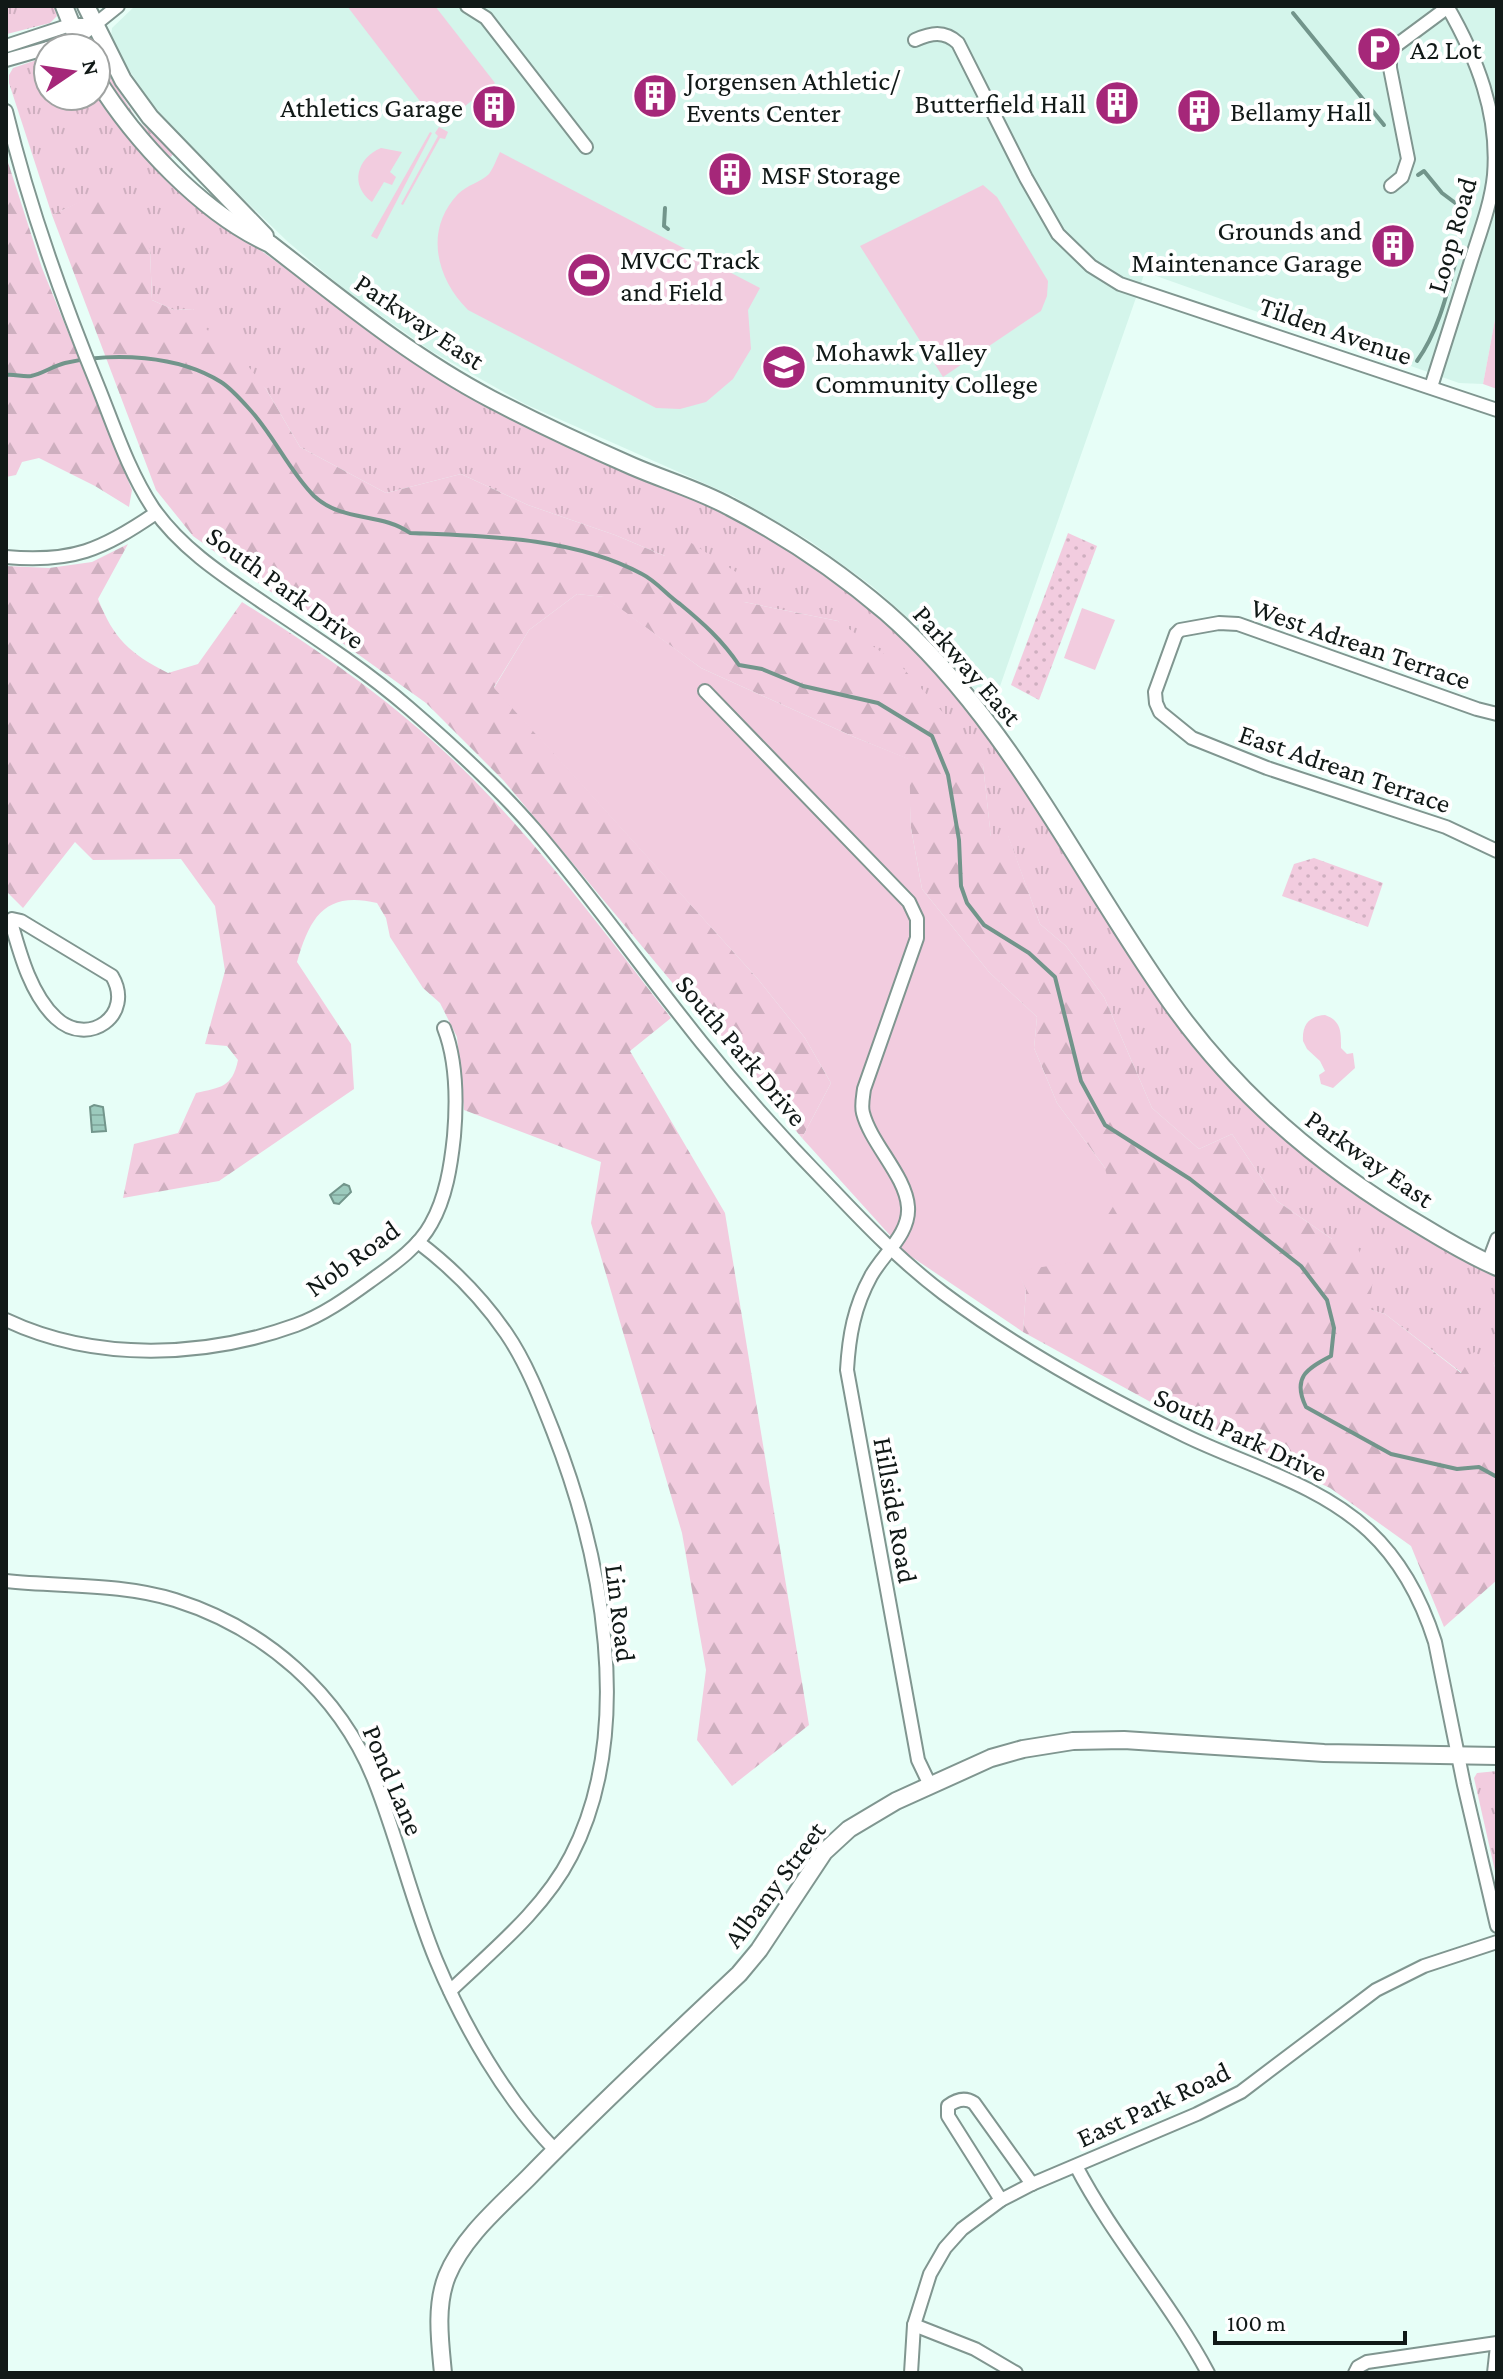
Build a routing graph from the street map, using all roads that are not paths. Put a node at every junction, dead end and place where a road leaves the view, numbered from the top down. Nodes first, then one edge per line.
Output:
1 (64, 6) edge
2 (86, 6) edge
3 (118, 6) edge
4 (467, 6) edge
5 (1447, 7) edge
6 (94, 25) junction
7 (74, 32) edge
8 (84, 32) edge
9 (915, 40) dead end
10 (32, 43) edge
11 (6, 46) edge
12 (32, 53) edge
13 (6, 60) edge
14 (112, 101) edge
15 (6, 111) edge
16 (586, 147) dead end
17 (1391, 186) dead end
18 (270, 244) junction
19 (1431, 387) junction
20 (1497, 410) edge
21 (156, 513) junction
22 (6, 557) edge
23 (705, 691) dead end
24 (1497, 714) edge
25 (1179, 729) joint
26 (1497, 851) edge
27 (9, 915) edge
28 (444, 1028) dead end
29 (1497, 1239) edge
30 (418, 1242) junction
31 (890, 1249) junction
32 (1492, 1265) edge
33 (6, 1320) edge
34 (6, 1581) edge
35 (1459, 1756) junction
36 (1497, 1756) edge
37 (930, 1785) junction
38 (1497, 1926) edge
39 (1497, 1942) edge
40 (450, 1991) junction
41 (555, 2150) junction
42 (1076, 2166) junction
43 (1032, 2184) junction
44 (1001, 2200) junction
45 (914, 2325) junction
46 (1497, 2345) edge
47 (443, 2373) edge
48 (911, 2373) edge
49 (1016, 2373) edge
50 (1208, 2373) edge
51 (1355, 2373) edge
52 (1494, 2373) edge

1 - 7 street
2 - 6 street, Parkway East
3 - 6 street
4 - 16 street
5 - 17 street
5 - 19 street, Loop Road
6 - 8 street
6 - 18 street, Parkway East
9 - 19 street, Tilden Avenue
10 - 11 street
12 - 13 street
14 - 18 street, Parkway East
15 - 21 street, South Park Drive
18 - 32 street, Parkway East
19 - 20 street, Tilden Avenue
21 - 22 street
21 - 31 street, South Park Drive
23 - 31 street, Hillside Road
24 - 25 street, West Adrean Terrace
25 - 26 street, East Adrean Terrace
27 - 27 street
28 - 30 street, Nob Road
29 - 32 street
30 - 33 street, Nob Road
30 - 40 street, Lin Road
31 - 35 street, South Park Drive
31 - 37 street, Hillside Road
34 - 40 street, Pond Lane
35 - 36 street, Albany Street
35 - 37 street, Albany Street
35 - 38 street, South Park Drive
37 - 41 street, Albany Street
39 - 42 street, East Park Road
40 - 41 street, Pond Lane
41 - 47 street, Albany Street
42 - 43 street, East Park Road
42 - 50 street
43 - 44 street, East Park Road
43 - 44 street
44 - 45 street, East Park Road
45 - 48 street, East Park Road
45 - 49 street
46 - 51 street
46 - 52 street

